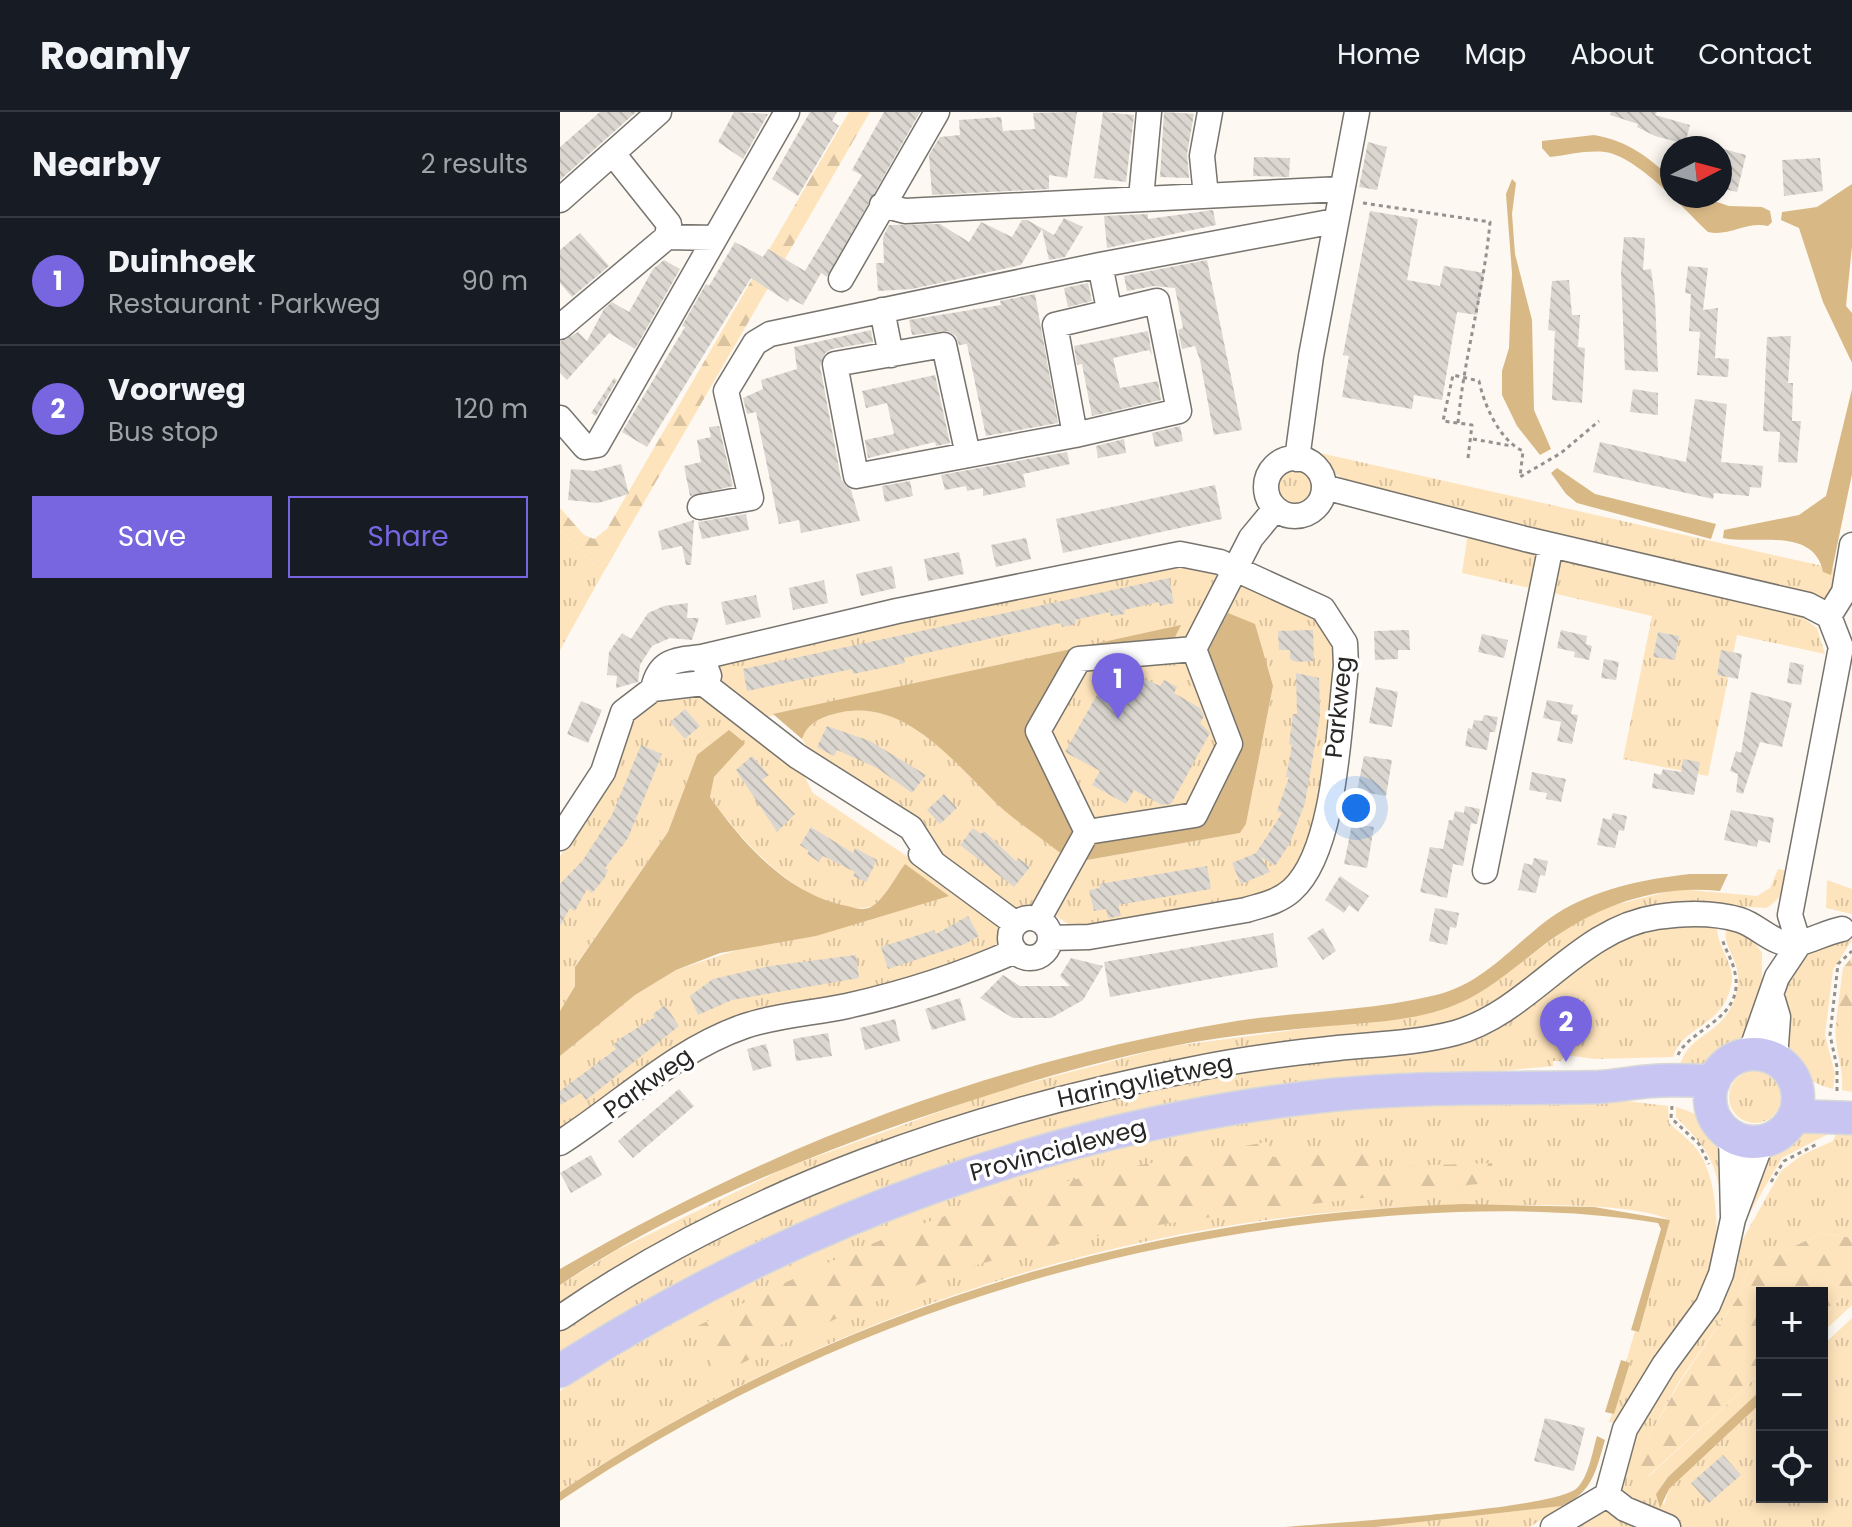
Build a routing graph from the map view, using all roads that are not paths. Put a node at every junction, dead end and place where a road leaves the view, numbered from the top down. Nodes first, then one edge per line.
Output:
1 (659, 112) edge
2 (787, 112) edge
3 (937, 112) edge
4 (1149, 112) edge
5 (1210, 112) edge
6 (1357, 112) edge
7 (614, 155) junction
8 (1206, 196) junction
9 (1141, 198) junction
10 (560, 200) edge
11 (1339, 203) junction
12 (882, 205) junction
13 (667, 237) junction
14 (715, 238) junction
15 (1100, 265) junction
16 (841, 279) dead end
17 (1109, 309) junction
18 (882, 310) junction
19 (560, 327) edge
20 (891, 355) junction
21 (560, 418) edge
22 (1075, 435) junction
23 (968, 455) junction
24 (1297, 459) junction
25 (1324, 487) junction
26 (700, 507) dead end
27 (1275, 509) junction
28 (1551, 545) junction
29 (1852, 545) edge
30 (1234, 571) junction
31 (1829, 616) junction
32 (1194, 649) junction
33 (702, 657) junction
34 (703, 683) junction
35 (653, 689) junction
36 (1087, 832) junction
37 (560, 838) edge
38 (1485, 871) dead end
39 (1035, 927) junction
40 (1849, 937) edge
41 (1789, 938) junction
42 (1015, 951) junction
43 (1762, 1057) junction
44 (1712, 1093) junction
45 (1796, 1103) junction
46 (1843, 1112) edge
47 (1746, 1138) junction
48 (560, 1143) edge
49 (560, 1318) edge
50 (560, 1371) edge
51 (1607, 1495) junction
52 (1553, 1527) edge
53 (1668, 1527) edge

1 - 7 street
2 - 14 street
3 - 12 street
4 - 9 street
5 - 8 street
6 - 11 street
7 - 10 street
7 - 13 street
8 - 9 street
8 - 11 street
9 - 12 street
11 - 15 street
11 - 24 street
12 - 16 street
13 - 14 street
13 - 19 street
14 - 21 street
15 - 17 street
15 - 18 street
17 - 22 street
17 - 22 street
18 - 20 street
18 - 26 street
20 - 23 street
20 - 23 street
22 - 23 street
24 - 25 street
24 - 27 street
25 - 27 street
25 - 28 street
27 - 30 street
28 - 31 street
28 - 38 street
29 - 31 street
30 - 32 street
30 - 33 street, Parkweg
30 - 39 street, Parkweg
31 - 41 street
32 - 36 street
32 - 36 street
33 - 34 street
33 - 35 street, Parkweg
34 - 35 street
34 - 39 street
35 - 37 street
36 - 39 street
39 - 42 street
39 - 42 street, Parkweg
40 - 41 street, Haringvlietweg
41 - 43 street
41 - 49 street, Haringvlietweg
42 - 48 street, Parkweg
43 - 44 main road
43 - 45 main road
44 - 47 main road
44 - 50 main road, Provincialeweg
45 - 46 main road
45 - 47 main road
47 - 51 street
51 - 52 street
51 - 53 street

